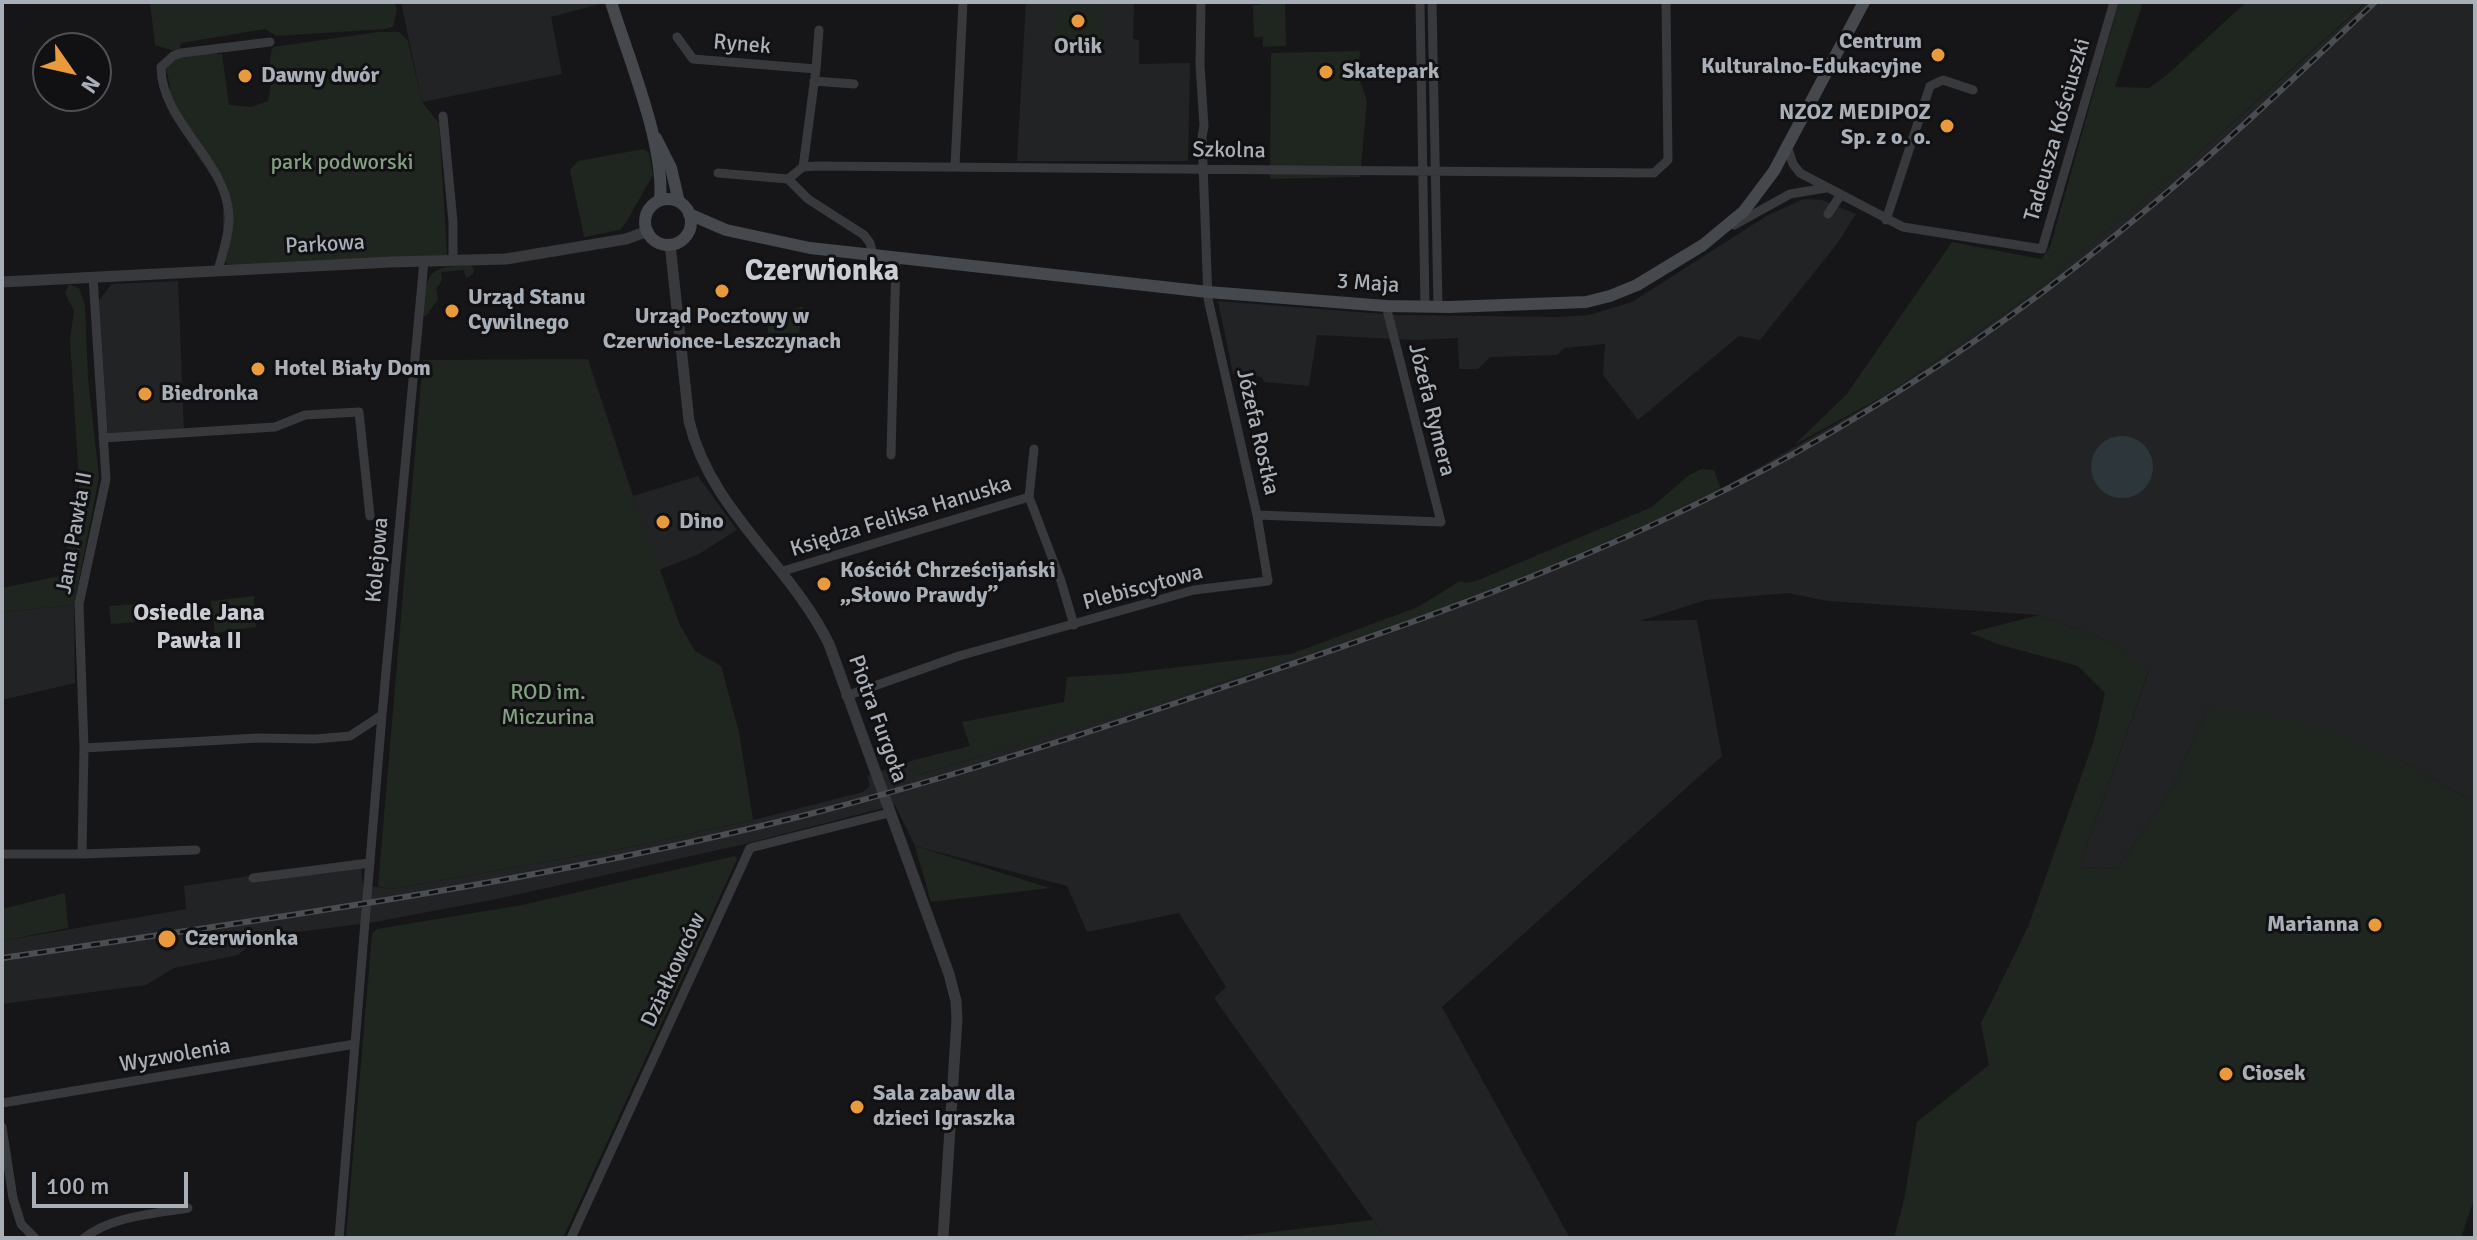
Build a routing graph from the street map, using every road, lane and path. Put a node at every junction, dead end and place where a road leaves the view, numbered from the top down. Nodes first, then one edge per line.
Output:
1 (611, 2) edge
2 (963, 2) edge
3 (1201, 2) edge
4 (1420, 2) edge
5 (1432, 2) edge
6 (1666, 2) edge
7 (1864, 2) edge
8 (2114, 2) edge
9 (819, 30) dead end
10 (677, 37) dead end
11 (270, 42) dead end
12 (816, 69) junction
13 (814, 81) junction
14 (854, 84) dead end
15 (1973, 90) dead end
16 (443, 116) dead end
17 (651, 130) junction
18 (1787, 146) junction
19 (955, 166) junction
20 (803, 167) junction
21 (1204, 169) junction
22 (1435, 169) junction
23 (1423, 170) junction
24 (718, 173) dead end
25 (788, 179) junction
26 (1826, 188) junction
27 (1840, 196) junction
28 (660, 200) junction
29 (679, 202) junction
30 (689, 214) junction
31 (1828, 214) dead end
32 (1886, 220) junction
33 (726, 230) junction
34 (648, 231) junction
35 (1722, 231) junction
36 (687, 235) junction
37 (670, 244) junction
38 (873, 255) junction
39 (896, 258) junction
40 (453, 260) junction
41 (424, 261) junction
42 (218, 271) junction
43 (93, 277) junction
44 (2, 282) edge
45 (1208, 292) junction
46 (1386, 306) junction
47 (1431, 307) junction
48 (103, 438) junction
49 (1034, 449) dead end
50 (891, 455) dead end
51 (1029, 497) junction
52 (1257, 515) junction
53 (370, 516) dead end
54 (783, 571) junction
55 (1268, 581) joint
56 (1074, 625) junction
57 (846, 696) junction
58 (382, 715) junction
59 (84, 748) junction
60 (889, 813) junction
61 (196, 850) dead end
62 (2, 854) edge
63 (82, 854) junction
64 (370, 863) junction
65 (253, 878) dead end
66 (355, 1044) junction
67 (2, 1103) edge
68 (2, 1127) edge
69 (188, 1208) dead end
70 (35, 1238) edge
71 (84, 1238) edge
72 (339, 1238) edge
73 (571, 1238) edge
74 (943, 1238) edge

1 - 17 main road
2 - 19 street
3 - 21 street, Józefa Rostka
4 - 23 street
5 - 22 street
6 - 22 street, Szkolna
7 - 18 main road, 3 Maja
8 - 32 street, Tadeusza Kościuszki
9 - 12 street
10 - 12 street, Rynek
11 - 42 street
12 - 13 street
13 - 14 street
13 - 20 street
15 - 32 street
16 - 40 street
17 - 28 main road
17 - 29 main road
18 - 26 street, Tadeusza Kościuszki
18 - 35 main road, 3 Maja
19 - 20 street, Szkolna
19 - 21 street, Szkolna
20 - 25 street
21 - 23 street, Szkolna
21 - 45 street, Józefa Rostka
22 - 23 street, Szkolna
22 - 47 street
23 - 47 street
24 - 25 street
25 - 38 street
26 - 27 street, Tadeusza Kościuszki
26 - 35 street
27 - 31 street
27 - 32 street, Tadeusza Kościuszki
28 - 29 main road
28 - 34 main road
29 - 30 main road
30 - 33 main road, 3 Maja
30 - 36 main road
33 - 36 main road, 3 Maja
33 - 38 main road, 3 Maja
34 - 37 main road
34 - 40 street, Parkowa
35 - 47 main road, 3 Maja
36 - 37 main road
37 - 54 street, Piotra Furgoła
38 - 39 main road, 3 Maja
39 - 45 main road, 3 Maja
39 - 50 street
40 - 41 street, Parkowa
41 - 42 street, Parkowa
41 - 58 street, Kolejowa
42 - 43 street, Parkowa
43 - 44 street, Parkowa
43 - 48 street, Jana Pawła II
45 - 46 main road, 3 Maja
45 - 52 street, Józefa Rostka
46 - 47 main road, 3 Maja
46 - 52 street, Józefa Rymera
48 - 53 street
48 - 59 street, Jana Pawła II
49 - 51 street, Księdza Feliksa Hanuska
51 - 54 street, Księdza Feliksa Hanuska
51 - 56 street, Księdza Feliksa Hanuska
52 - 55 street, Józefa Rostka
54 - 57 street, Piotra Furgoła
55 - 56 street, Plebiscytowa
56 - 57 street, Plebiscytowa
57 - 60 street, Piotra Furgoła
58 - 59 street
58 - 64 street, Kolejowa
59 - 63 street, Jana Pawła II
60 - 73 street, Działkowców
60 - 74 street, Piotra Furgoła
61 - 63 street
62 - 63 street
64 - 65 street
64 - 66 street, Kolejowa
66 - 67 street, Wyzwolenia
66 - 72 street, Kolejowa
68 - 70 street
69 - 71 street

